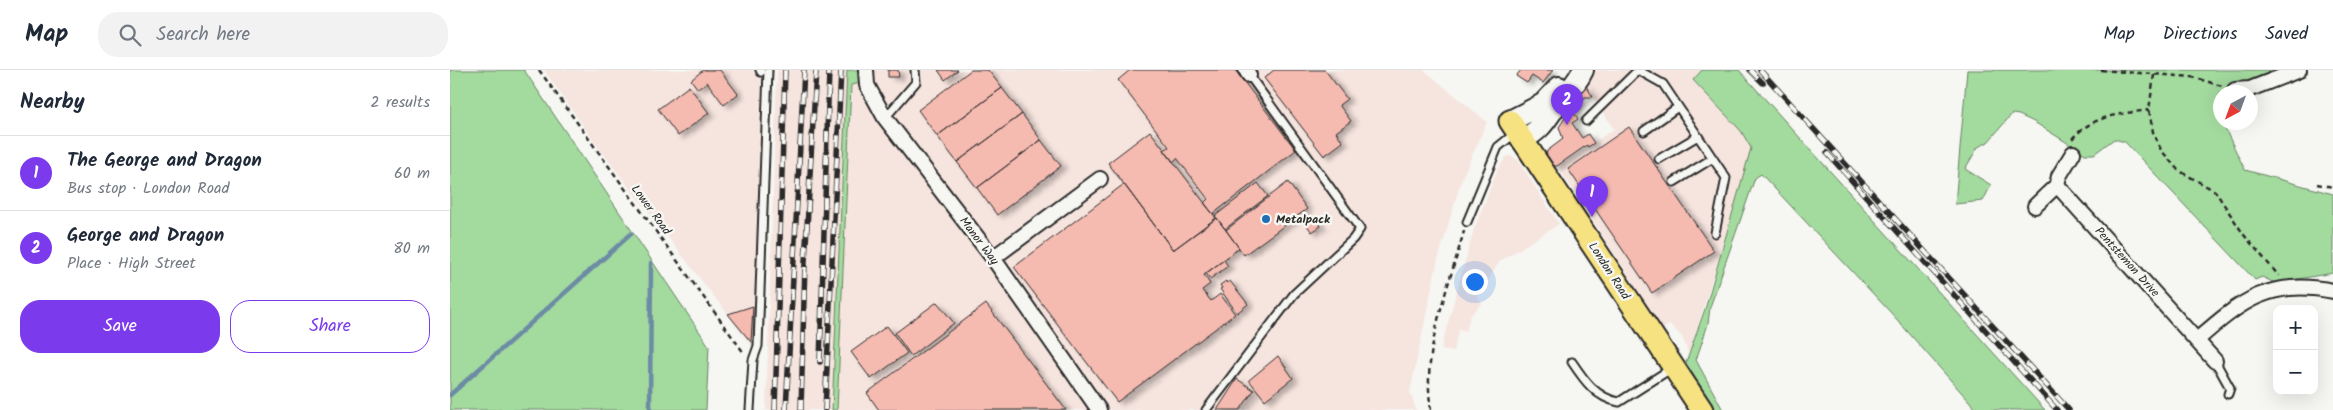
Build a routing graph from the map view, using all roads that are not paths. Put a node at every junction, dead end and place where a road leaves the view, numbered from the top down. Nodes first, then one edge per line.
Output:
1 (866, 70) edge
2 (915, 70) edge
3 (1570, 70) edge
4 (1583, 70) edge
5 (1638, 70) edge
6 (2299, 70) edge
7 (763, 71) edge
8 (1248, 72) edge
9 (2258, 86) edge
10 (1678, 108) junction
11 (885, 118) junction
12 (1586, 121) dead end
13 (1644, 131) dead end
14 (1520, 136) junction
15 (1698, 136) junction
16 (2071, 147) road end
17 (1713, 158) junction
18 (1659, 159) dead end
19 (1100, 179) dead end
20 (1674, 182) dead end
21 (2057, 184) junction
22 (2035, 206) dead end
23 (1467, 222) road end
24 (1715, 233) dead end
25 (993, 258) junction
26 (2333, 291) edge
27 (2197, 340) junction
28 (1572, 362) dead end
29 (2215, 362) joint
30 (1673, 368) junction
31 (2228, 394) dead end
32 (750, 410) edge
33 (1099, 410) edge
34 (1206, 410) edge
35 (1702, 410) edge

1 - 11 street, Manor Way
2 - 11 lane
3 - 14 main road
4 - 14 main road
5 - 10 lane
5 - 12 lane
6 - 9 street
7 - 32 lane
8 - 34 lane
10 - 13 lane
10 - 15 lane
11 - 25 street, Manor Way
14 - 23 lane
14 - 30 main road, London Road
15 - 17 lane
15 - 18 lane
16 - 21 street
17 - 20 lane
17 - 24 lane
19 - 25 street
21 - 22 street
21 - 27 street, Pentstemon Drive
25 - 33 street, Manor Way
26 - 27 street
27 - 29 street, Pentstemon Drive
28 - 30 lane
29 - 31 lane
30 - 35 main road, London Road

